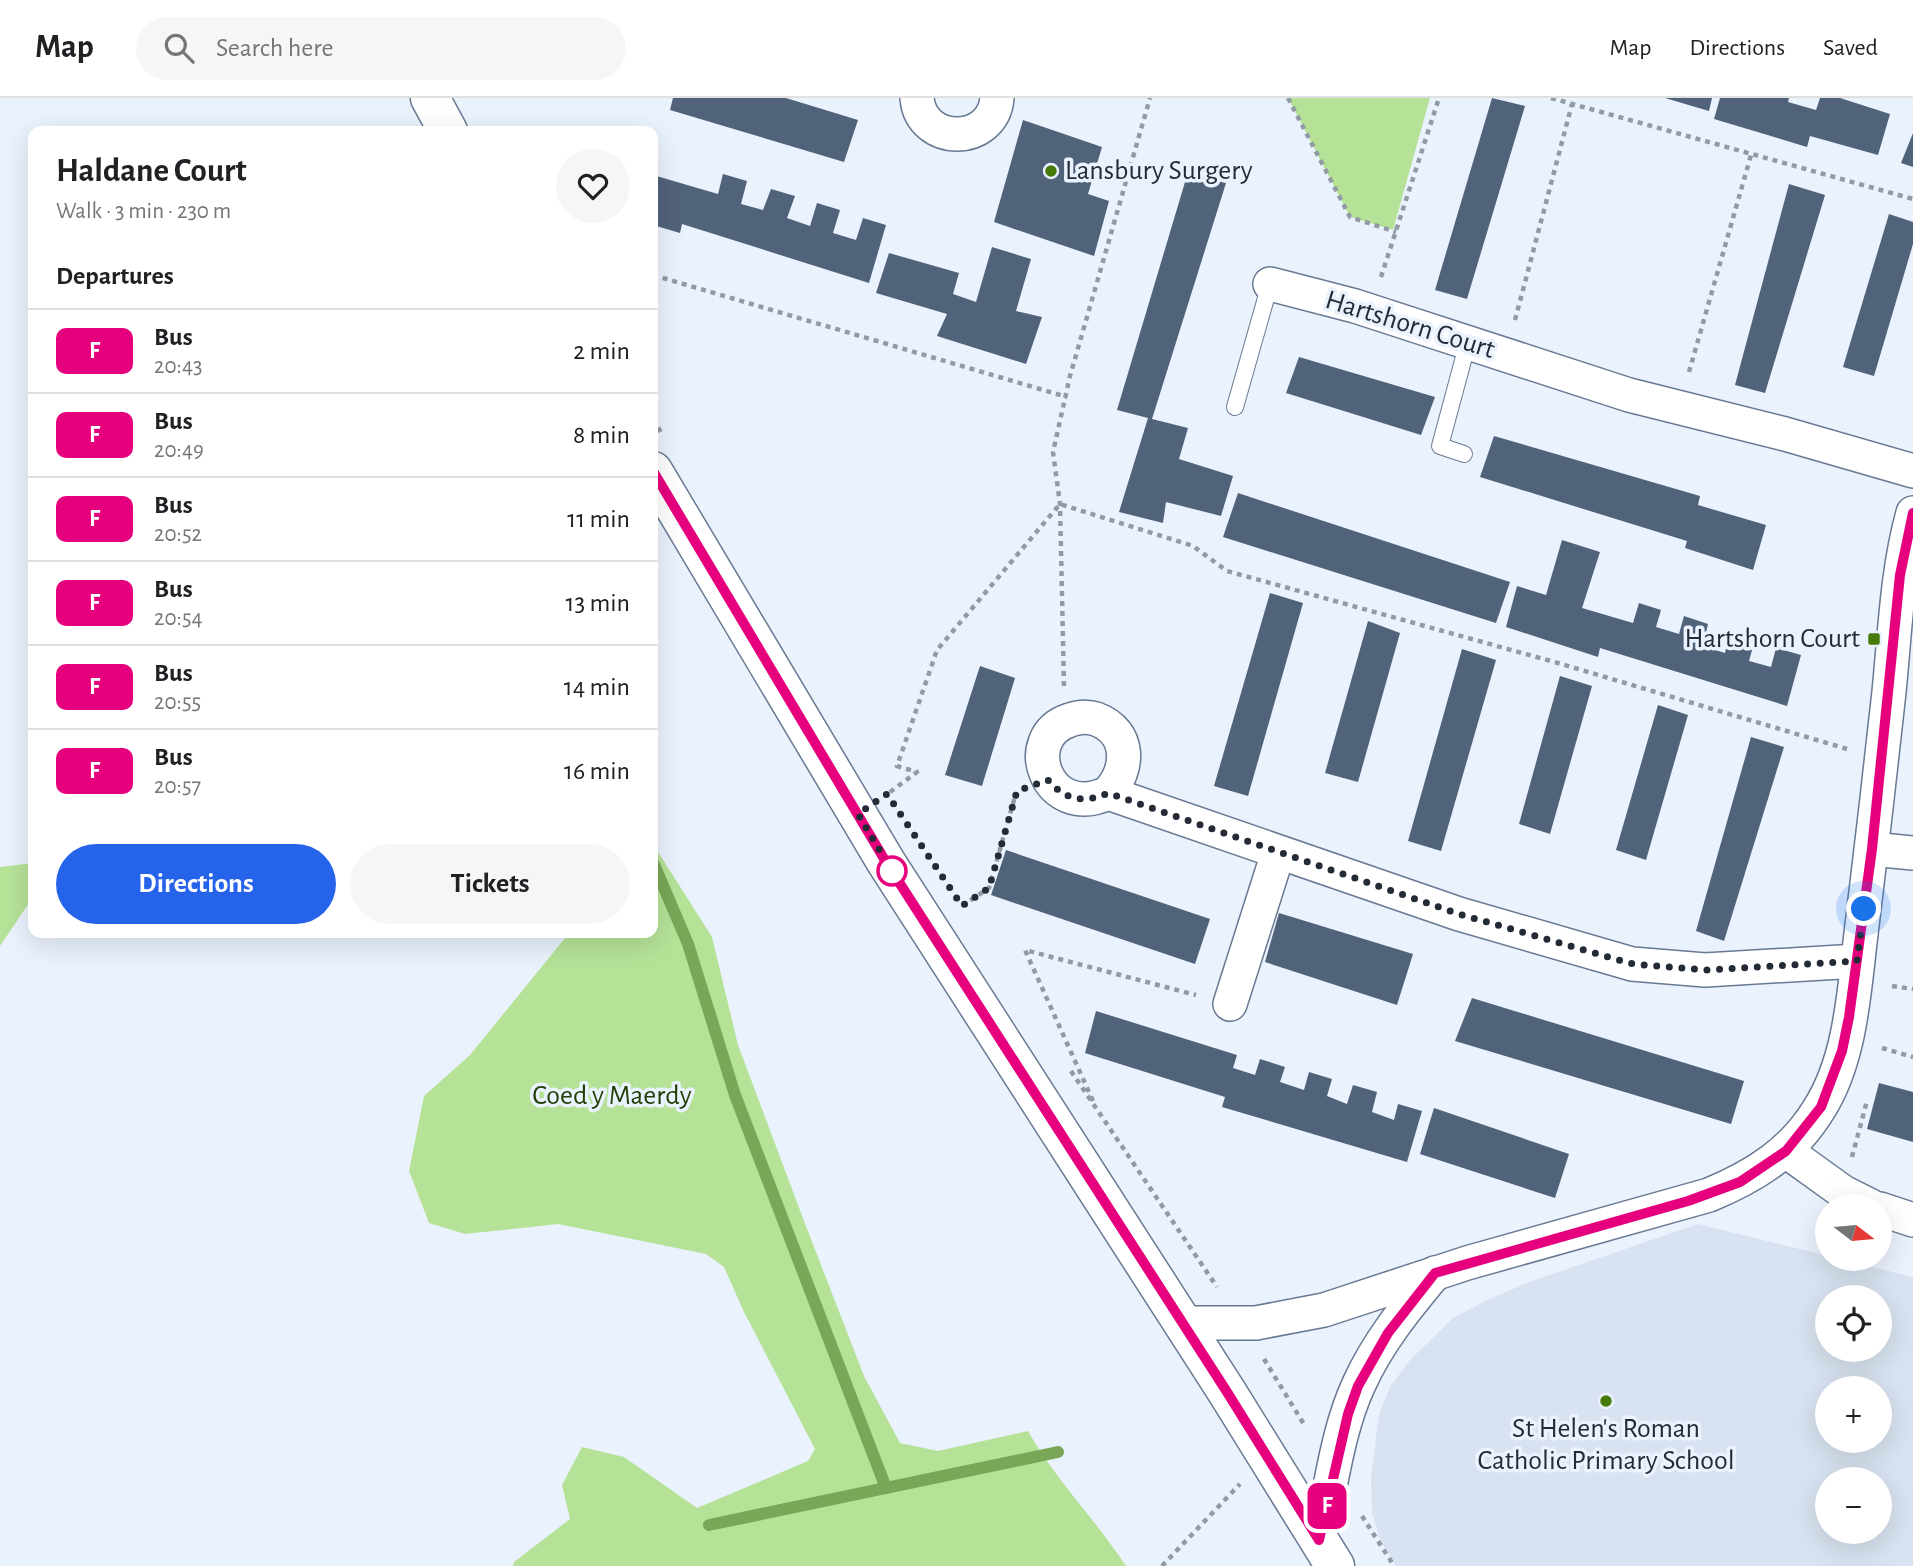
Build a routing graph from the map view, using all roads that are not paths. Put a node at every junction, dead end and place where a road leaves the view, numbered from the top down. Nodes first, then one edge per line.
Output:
1 (430, 98) edge
2 (917, 98) edge
3 (998, 98) edge
4 (445, 126) edge
5 (1270, 284) joint
6 (1468, 342) junction
7 (1236, 407) dead end
8 (1464, 454) dead end
9 (1913, 471) edge
10 (658, 479) edge
11 (1913, 513) edge
12 (1108, 793) junction
13 (1872, 849) junction
14 (1278, 853) junction
15 (1913, 853) edge
16 (1857, 961) junction
17 (1230, 1004) road end
18 (1786, 1151) junction
19 (1847, 1194) edge
20 (1892, 1213) edge
21 (1913, 1220) edge
22 (1435, 1273) junction
23 (1183, 1323) junction
24 (1327, 1553) edge

1 - 4 street
2 - 3 street
5 - 6 street, Hartshorn Court
5 - 7 lane
6 - 8 lane
6 - 9 street, Hartshorn Court
10 - 23 street
11 - 13 street
12 - 12 street
12 - 14 street
13 - 15 street
13 - 16 street
14 - 16 street
14 - 17 street
16 - 18 street
18 - 19 street
18 - 22 street
20 - 21 street
22 - 23 street
22 - 24 street
23 - 24 street

